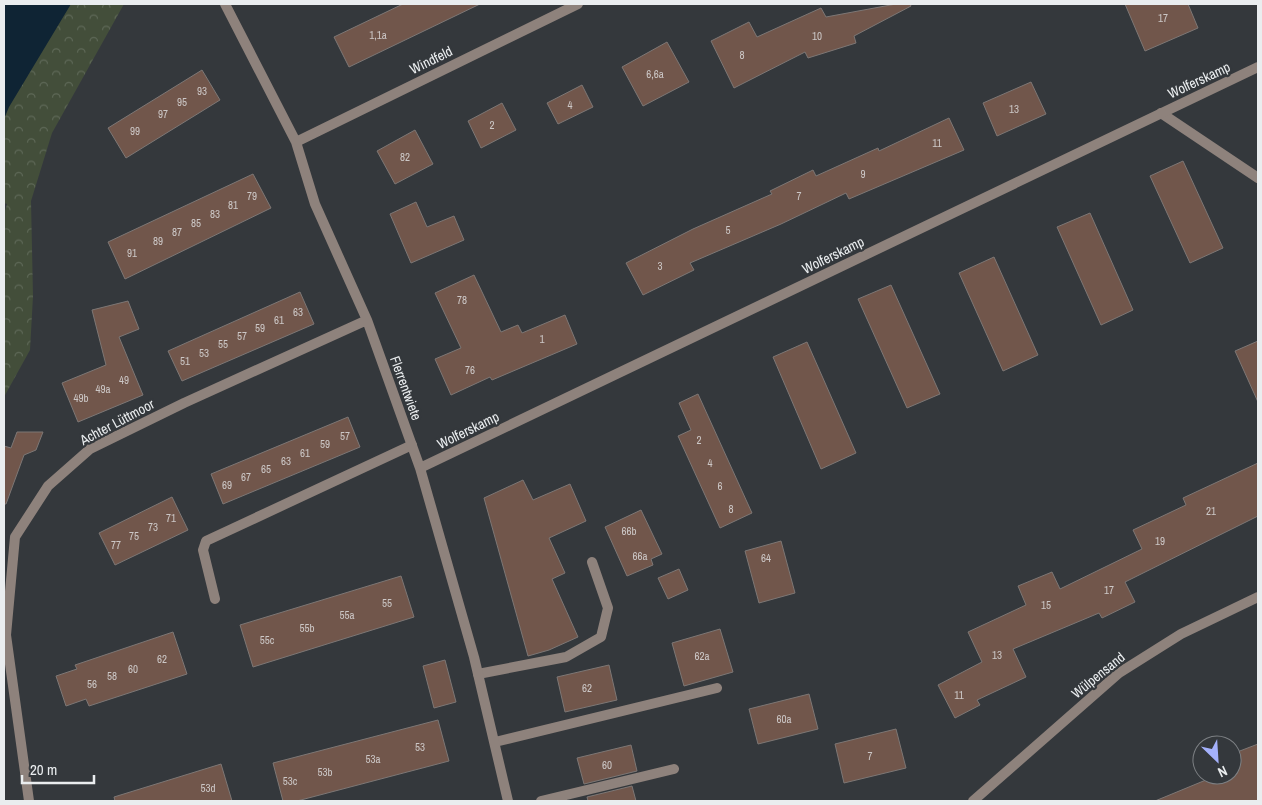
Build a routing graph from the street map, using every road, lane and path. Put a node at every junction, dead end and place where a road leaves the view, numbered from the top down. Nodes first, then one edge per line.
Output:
1 (225, 4) edge
2 (578, 4) edge
3 (1258, 67) edge
4 (1161, 113) junction
5 (296, 142) junction
6 (1258, 178) edge
7 (367, 320) junction
8 (412, 445) junction
9 (420, 468) junction
10 (592, 562) dead end
11 (1258, 597) edge
12 (215, 599) dead end
13 (478, 674) junction
14 (717, 688) dead end
15 (495, 742) junction
16 (674, 769) dead end
17 (29, 801) edge
18 (508, 801) edge
19 (541, 801) edge
20 (973, 801) edge

1 - 5 street, Flerrentwiete
2 - 5 street, Windfeld
3 - 4 street, Wolferskamp
4 - 6 street
4 - 9 street, Wolferskamp
5 - 7 street, Flerrentwiete
7 - 8 street, Flerrentwiete
7 - 17 street, Achter Lüttmoor
8 - 9 street, Flerrentwiete
8 - 12 street
9 - 13 street, Flerrentwiete
10 - 13 street
11 - 20 street, Wülpensand
13 - 15 street, Flerrentwiete
14 - 15 street
15 - 18 street, Flerrentwiete
16 - 19 street

